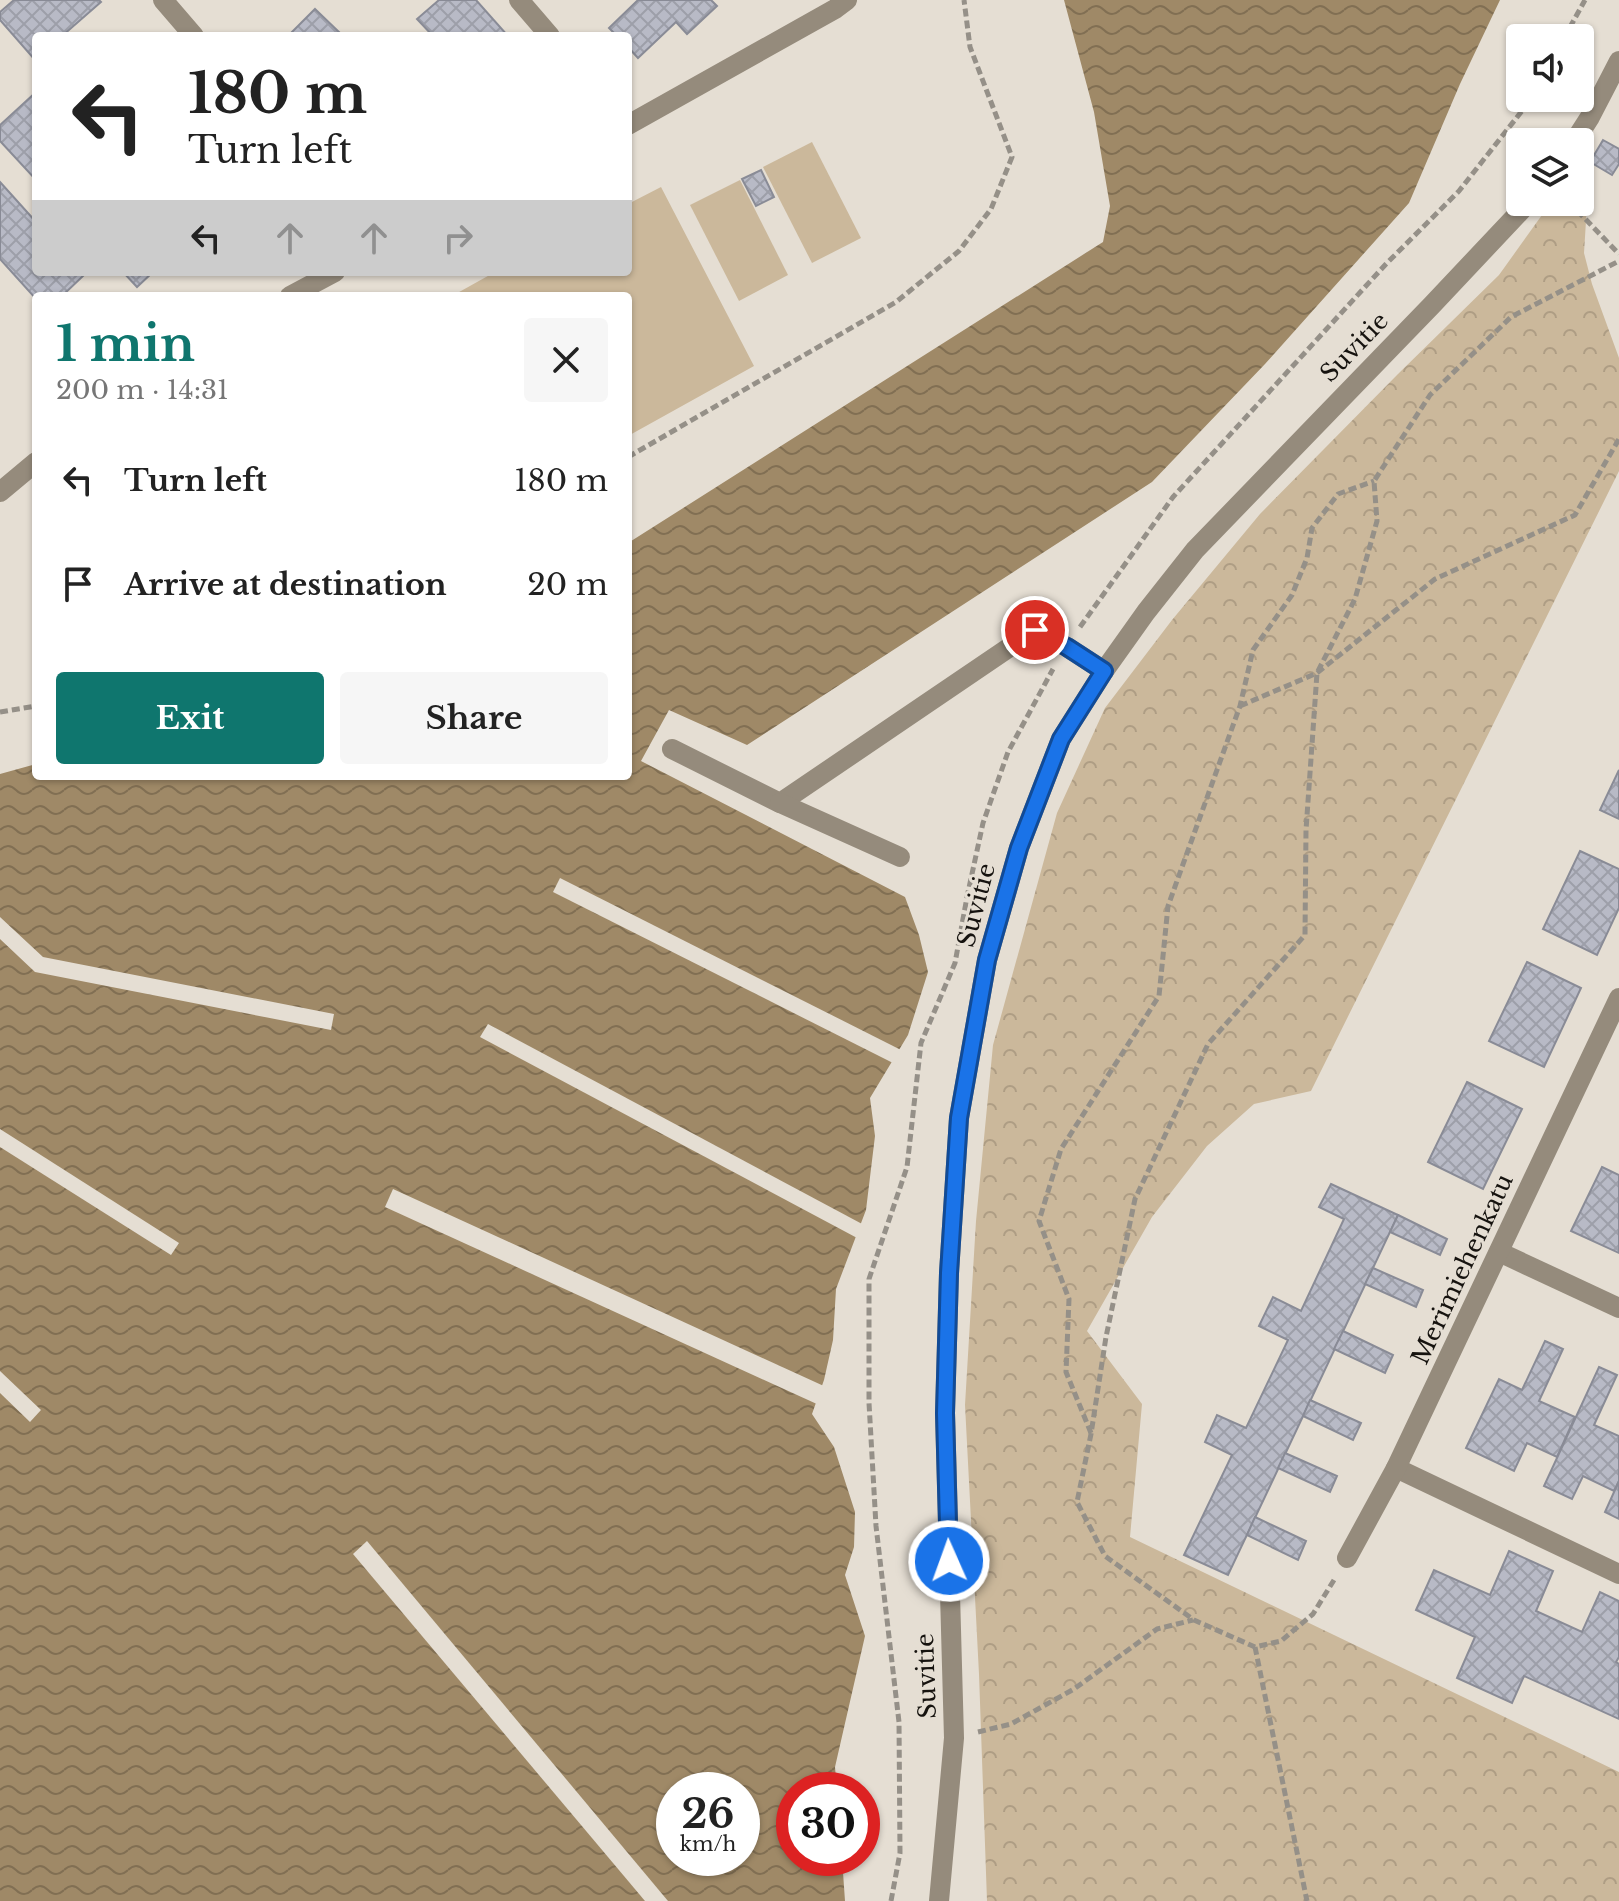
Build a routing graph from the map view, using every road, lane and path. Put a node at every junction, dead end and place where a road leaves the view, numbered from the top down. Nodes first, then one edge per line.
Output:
1 (163, 0) edge
2 (519, 0) edge
3 (847, 0) edge
4 (964, 0) edge
5 (1585, 0) edge
6 (1572, 24) edge
7 (191, 32) edge
8 (547, 32) edge
9 (1619, 61) edge
10 (632, 123) edge
11 (1583, 128) edge
12 (1516, 216) edge
13 (1582, 216) edge
14 (1619, 254) edge
15 (1619, 261) edge
16 (328, 276) edge
17 (298, 292) edge
18 (1619, 439) edge
19 (632, 455) edge
20 (32, 465) edge
21 (1374, 481) junction
22 (0, 492) edge
23 (1104, 671) junction
24 (1317, 673) junction
25 (1240, 706) junction
26 (32, 707) edge
27 (0, 712) edge
28 (672, 749) dead end
29 (780, 803) junction
30 (900, 857) dead end
31 (1619, 998) edge
32 (907, 1167) dead end
33 (1499, 1252) junction
34 (1619, 1308) edge
35 (1091, 1434) junction
36 (1396, 1468) junction
37 (1347, 1558) joint
38 (1619, 1574) edge
39 (1194, 1620) junction
40 (1255, 1647) junction
41 (954, 1738) junction
42 (891, 1901) edge
43 (939, 1901) edge
44 (1307, 1901) edge

1 - 7 street
2 - 8 street
3 - 10 street
4 - 19 path
5 - 6 path
9 - 11 street
12 - 23 street, Suvitie
13 - 14 path
15 - 21 path
16 - 17 street
18 - 24 path
20 - 22 street
21 - 24 path
21 - 25 path
23 - 29 street
23 - 41 street, Suvitie
24 - 25 path
24 - 35 path
25 - 35 path
26 - 27 path
28 - 29 street
29 - 30 street
31 - 33 street, Merimiehenkatu
32 - 42 path
33 - 34 street
33 - 36 street, Merimiehenkatu
35 - 39 path
36 - 37 street, Merimiehenkatu
36 - 38 street
37 - 40 path
39 - 40 path
39 - 41 path
40 - 44 path
41 - 43 street, Suvitie

